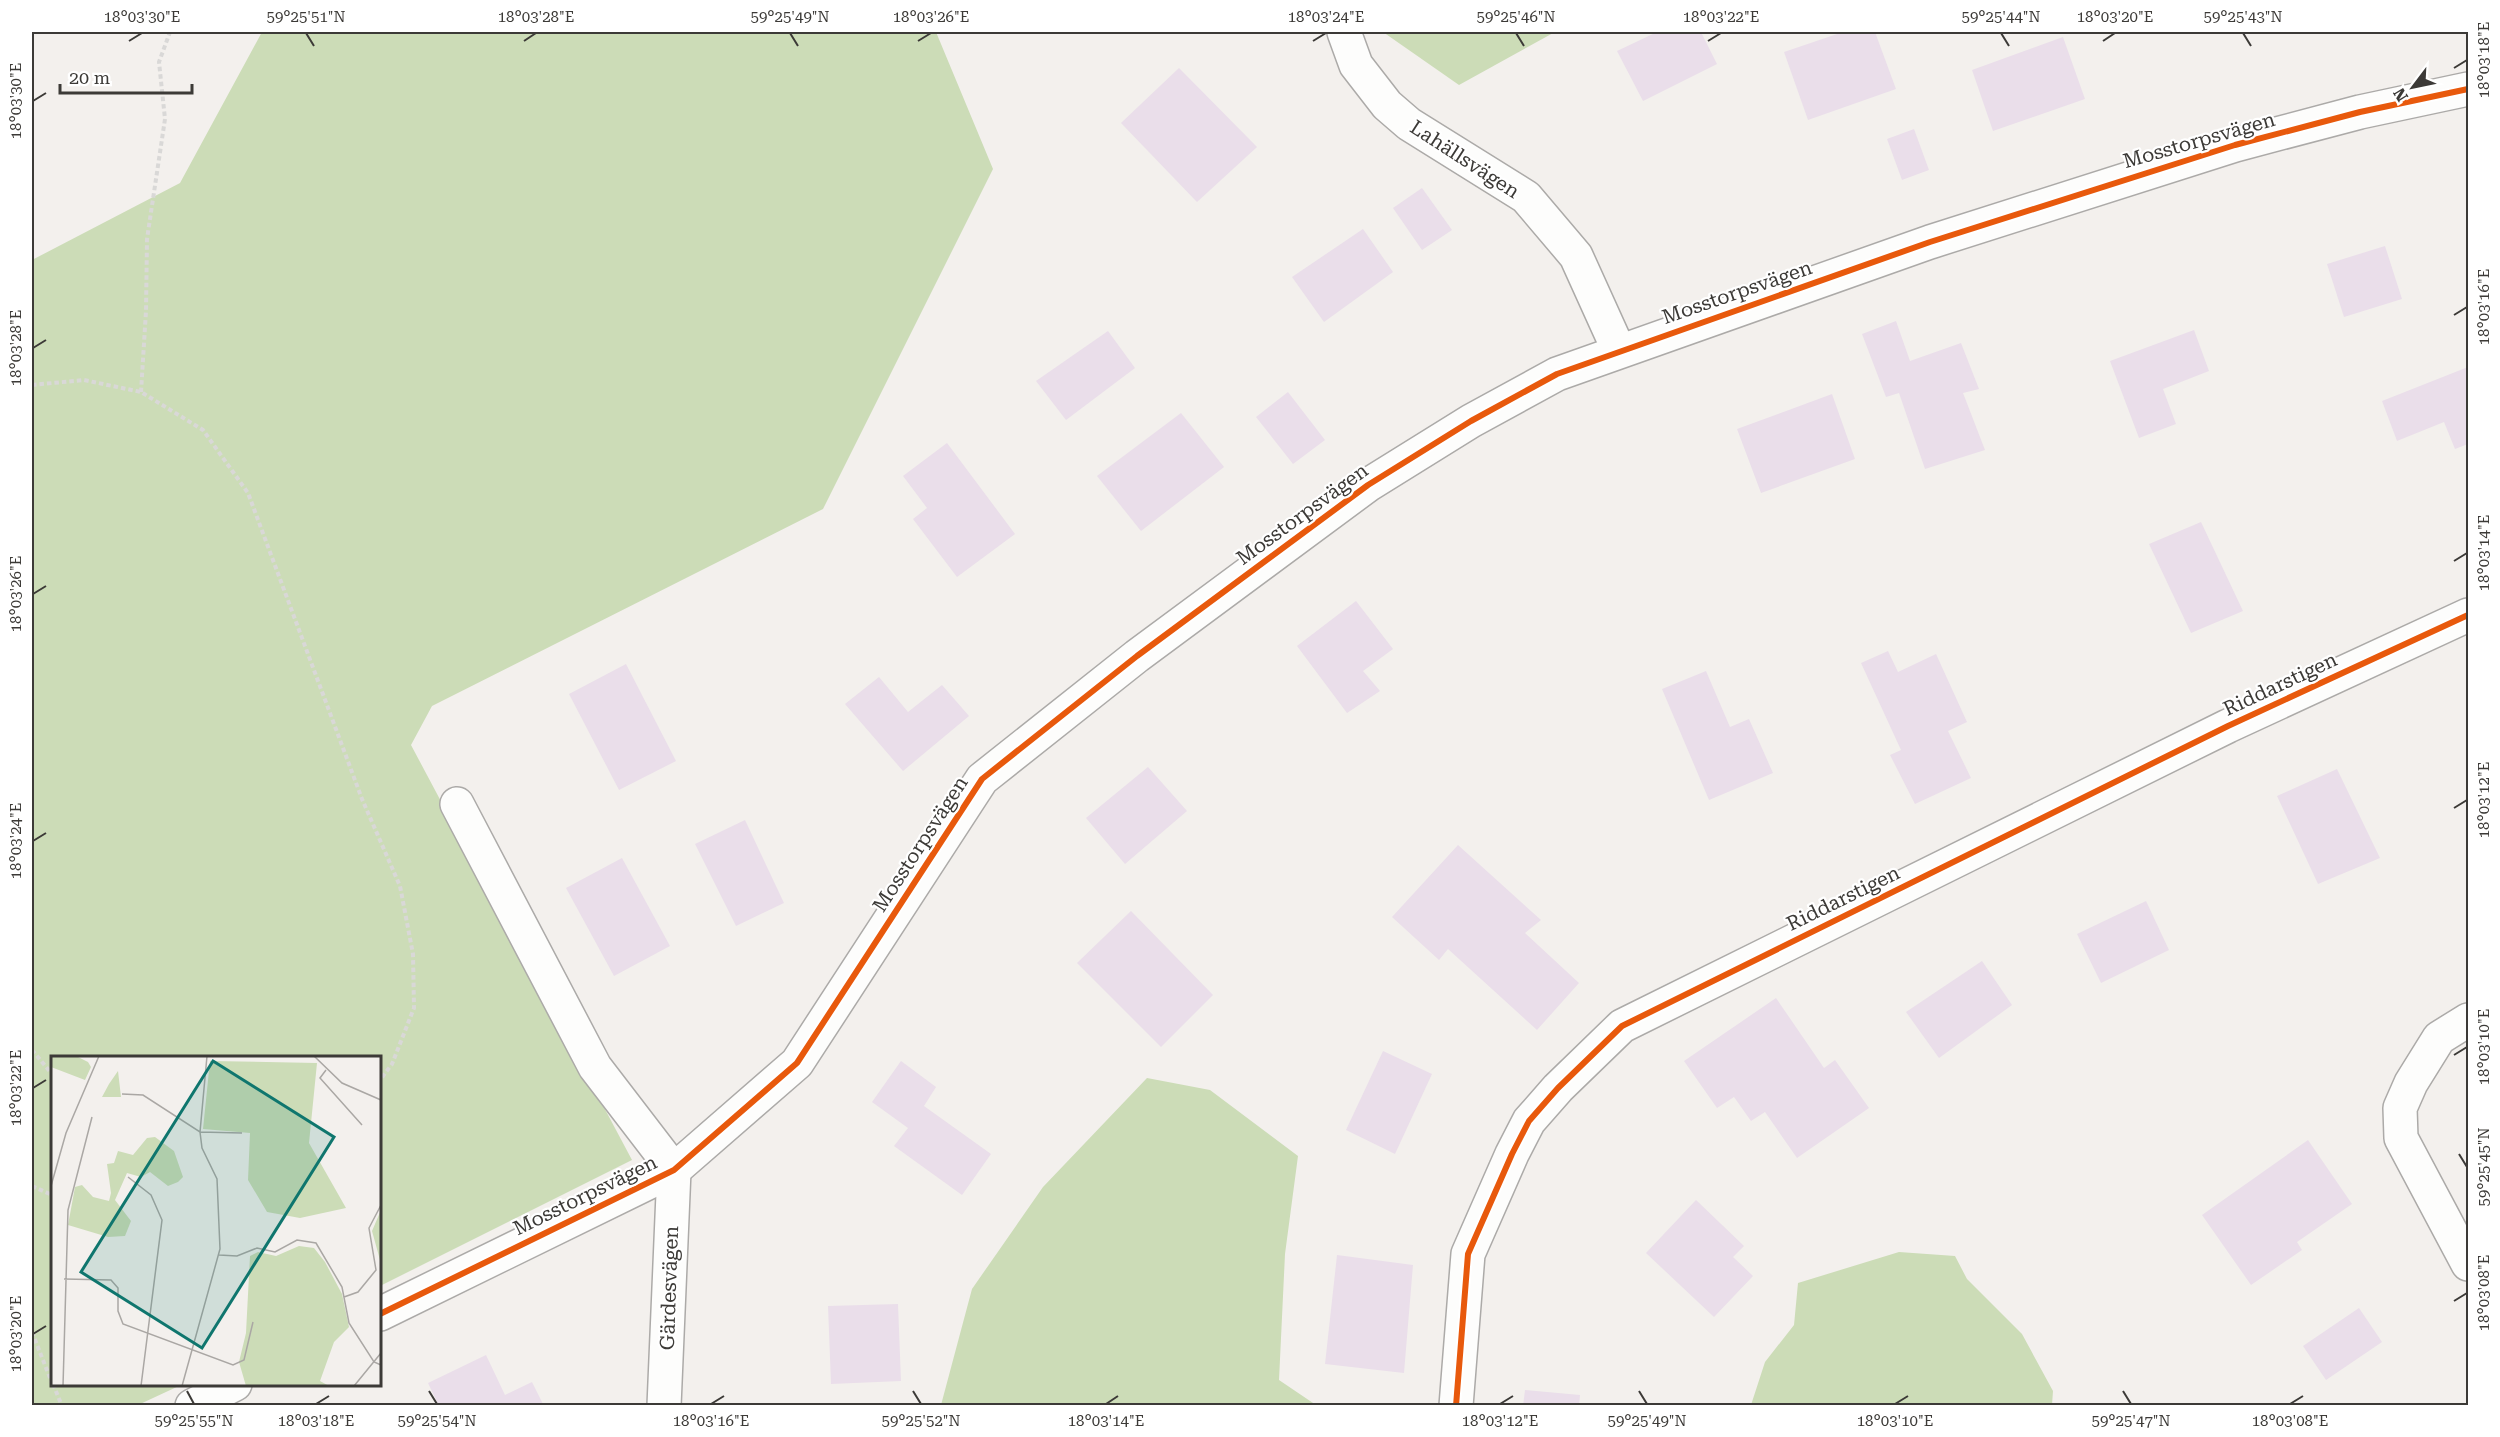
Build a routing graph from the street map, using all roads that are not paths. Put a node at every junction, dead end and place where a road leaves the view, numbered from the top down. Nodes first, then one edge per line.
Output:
1 (1344, 32) edge
2 (2469, 89) edge
3 (1619, 351) junction
4 (2469, 615) edge
5 (457, 804) dead end
6 (2469, 1020) edge
7 (674, 1170) junction
8 (2469, 1264) edge
9 (381, 1314) edge
10 (232, 1386) edge
11 (192, 1406) edge
12 (664, 1406) edge
13 (1456, 1406) edge

1 - 3 street, Lahällsvägen
2 - 3 street, Mosstorpsvägen
3 - 7 street, Mosstorpsvägen
4 - 13 street, Riddarstigen
5 - 7 street
6 - 8 street
7 - 9 street, Mosstorpsvägen
7 - 12 street, Gärdesvägen
10 - 11 street

